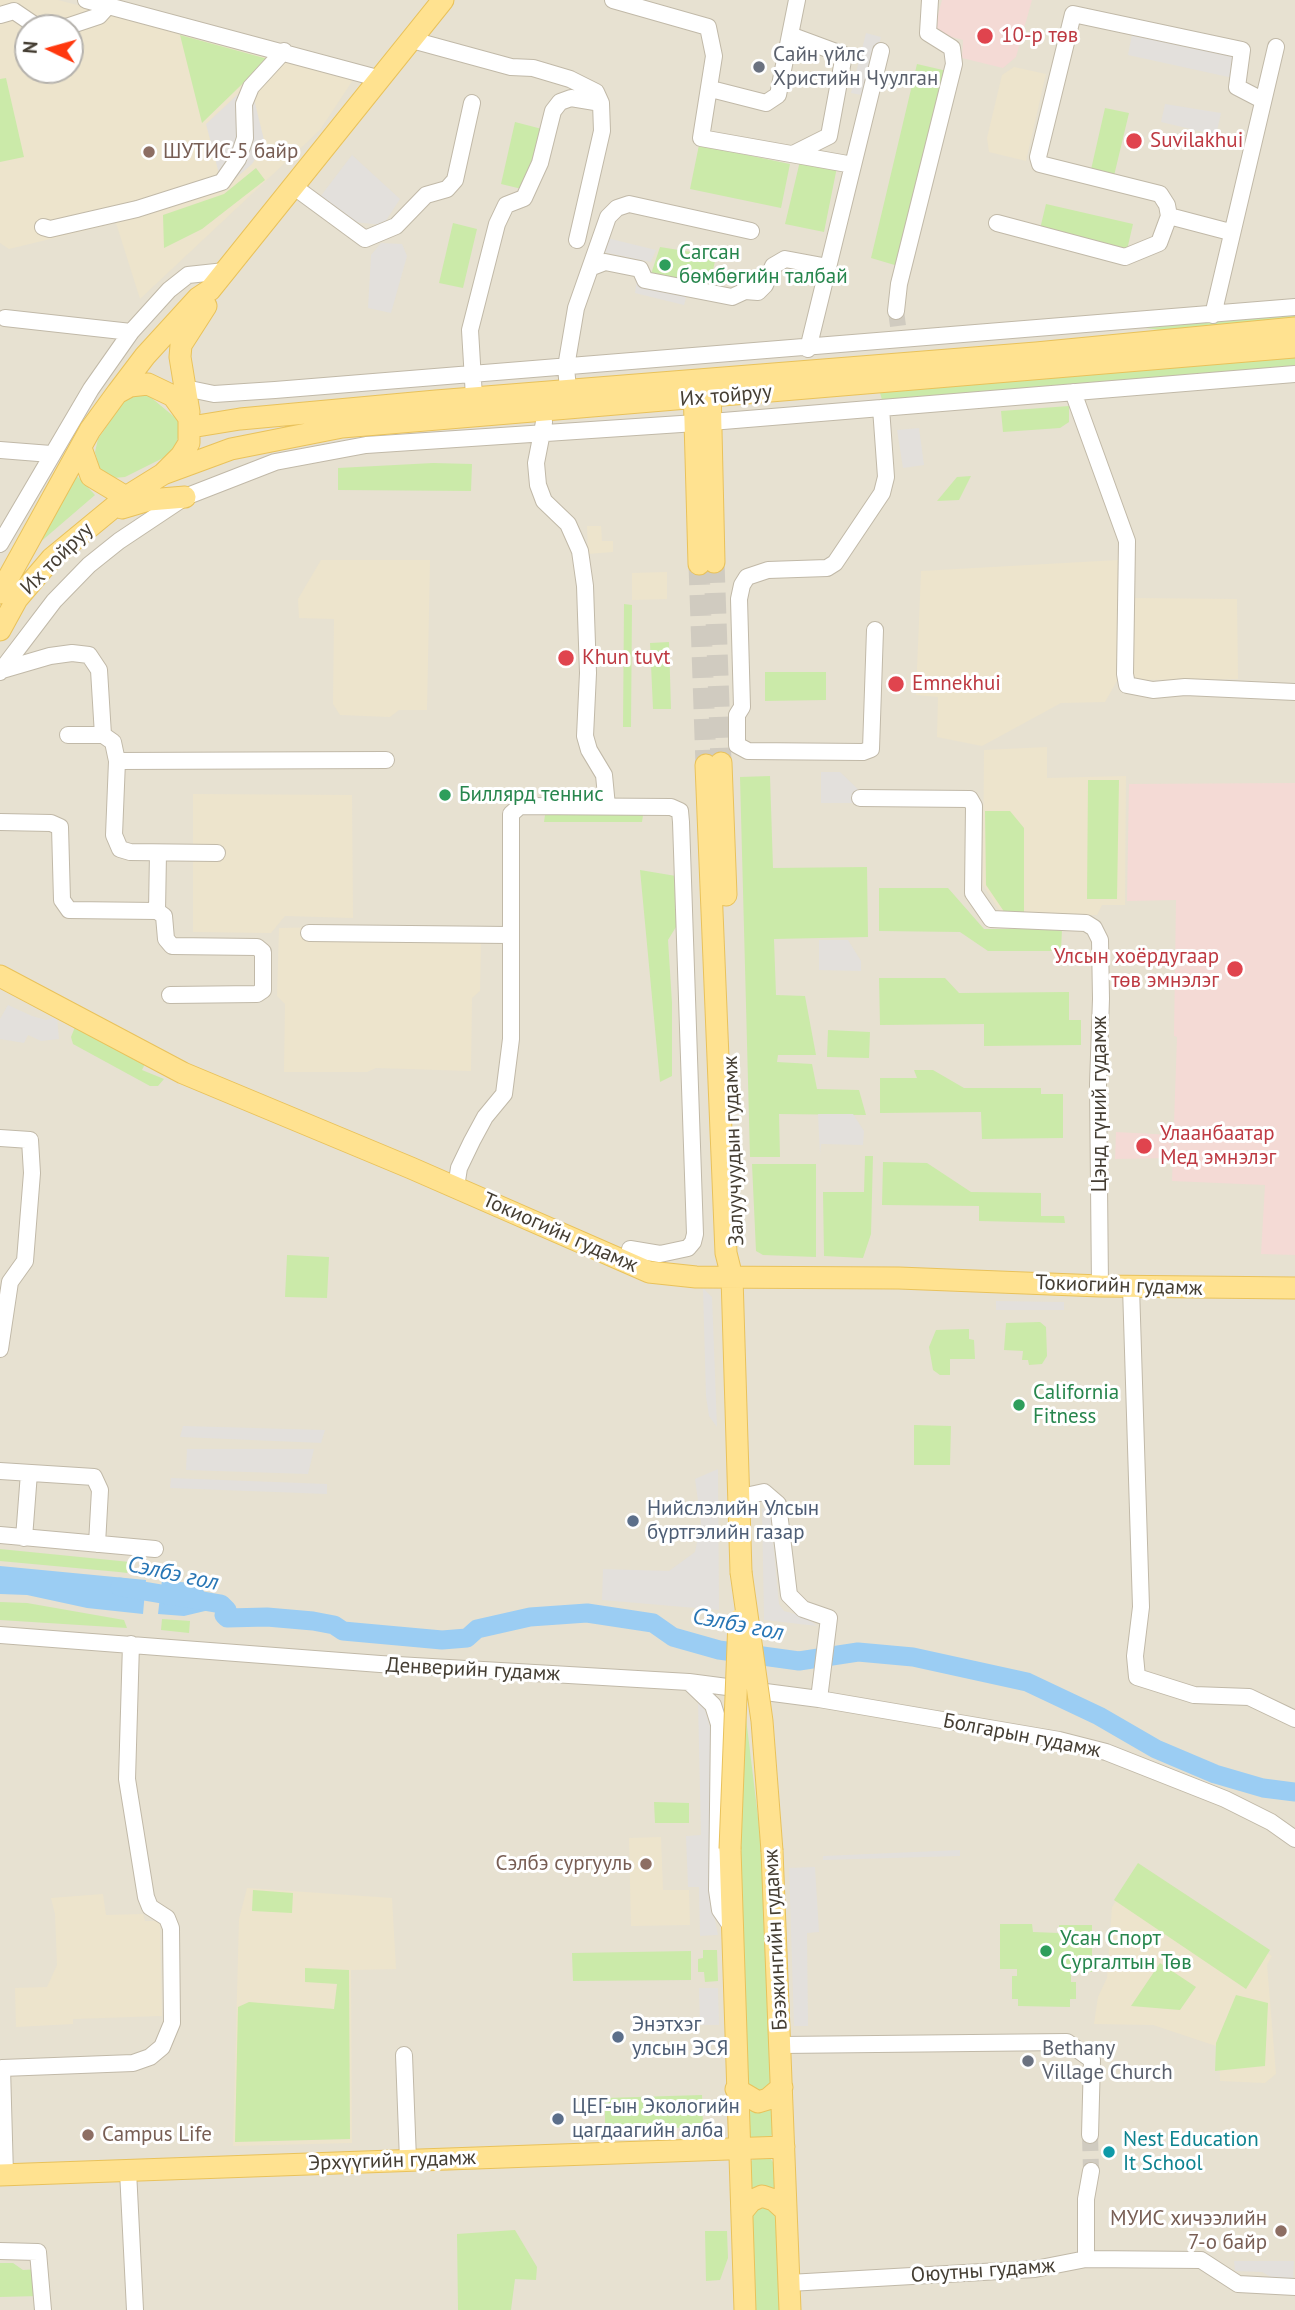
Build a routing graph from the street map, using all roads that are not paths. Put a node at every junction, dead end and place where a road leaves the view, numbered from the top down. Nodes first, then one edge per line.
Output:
1 (86, 0) edge
2 (443, 0) edge
3 (613, 0) edge
4 (797, 0) edge
5 (929, 0) edge
6 (108, 6) junction
7 (1074, 7) edge
8 (19, 14) edge
9 (0, 15) edge
10 (84, 21) edge
11 (790, 35) junction
12 (412, 40) junction
13 (1276, 47) dead end
14 (284, 51) junction
15 (881, 51) dead end
16 (381, 79) junction
17 (711, 89) junction
18 (1262, 100) junction
19 (472, 103) dead end
20 (601, 103) junction
21 (793, 154) junction
22 (853, 165) junction
23 (293, 186) junction
24 (1169, 216) junction
25 (998, 223) dead end
26 (43, 227) dead end
27 (751, 231) dead end
28 (1230, 232) junction
29 (577, 240) dead end
30 (592, 267) junction
31 (828, 267) junction
32 (225, 271) junction
33 (210, 290) junction
34 (1295, 307) edge
35 (1213, 315) junction
36 (5, 318) dead end
37 (898, 326) junction
38 (1295, 328) edge
39 (131, 332) junction
40 (1295, 347) edge
41 (808, 349) junction
42 (566, 367) junction
43 (472, 374) junction
44 (1295, 374) edge
45 (184, 388) junction
46 (568, 389) junction
47 (702, 389) junction
48 (1073, 392) junction
49 (117, 393) junction
50 (474, 397) junction
51 (881, 408) junction
52 (545, 409) junction
53 (190, 422) junction
54 (703, 422) junction
55 (542, 431) junction
56 (81, 448) junction
57 (0, 450) edge
58 (51, 454) junction
59 (163, 474) junction
60 (126, 497) junction
61 (185, 497) junction
62 (106, 512) junction
63 (0, 544) edge
64 (10, 554) edge
65 (706, 563) tunnel mouth
66 (0, 593) edge
67 (0, 630) edge
68 (875, 630) dead end
69 (1, 671) edge
70 (1295, 692) edge
71 (68, 735) dead end
72 (103, 735) junction
73 (386, 760) dead end
74 (117, 761) junction
75 (714, 764) tunnel mouth
76 (860, 798) dead end
77 (607, 806) junction
78 (0, 822) edge
79 (158, 853) junction
80 (217, 853) dead end
81 (157, 911) junction
82 (309, 933) dead end
83 (509, 935) junction
84 (0, 976) edge
85 (170, 995) dead end
86 (0, 1138) edge
87 (456, 1187) junction
88 (632, 1266) junction
89 (732, 1277) junction
90 (1100, 1286) junction
91 (1130, 1286) junction
92 (1295, 1288) edge
93 (0, 1349) edge
94 (0, 1471) edge
95 (29, 1473) junction
96 (741, 1497) junction
97 (0, 1535) edge
98 (24, 1538) junction
99 (97, 1544) junction
100 (155, 1549) dead end
101 (741, 1572) junction
102 (0, 1635) edge
103 (131, 1644) junction
104 (688, 1682) junction
105 (773, 1692) joint
106 (820, 1693) junction
107 (1295, 1719) edge
108 (1295, 1839) edge
109 (731, 1926) junction
110 (780, 2045) junction
111 (404, 2054) dead end
112 (782, 2087) junction
113 (736, 2089) junction
114 (1090, 2135) tunnel mouth
115 (784, 2147) junction
116 (738, 2148) junction
117 (408, 2160) junction
118 (128, 2171) junction
119 (1091, 2171) tunnel mouth
120 (3, 2175) edge
121 (786, 2211) junction
122 (742, 2212) junction
123 (0, 2251) edge
124 (1086, 2259) junction
125 (789, 2283) junction
126 (1295, 2287) edge
127 (43, 2310) edge
128 (135, 2310) edge
129 (745, 2310) edge
130 (790, 2310) edge

1 - 6 street
2 - 12 main road
3 - 17 street
4 - 11 street
5 - 37 street
6 - 10 street
6 - 14 street
7 - 18 street
7 - 24 street
8 - 9 street
11 - 17 street
11 - 21 street
12 - 16 main road
12 - 20 street
13 - 18 street
14 - 16 street
14 - 26 street
15 - 22 street
16 - 23 main road
17 - 21 street
18 - 28 street
19 - 23 street
20 - 29 street
20 - 43 street
21 - 22 street
22 - 31 street
23 - 32 main road
24 - 25 street
24 - 28 street
27 - 30 street
28 - 35 street
30 - 31 street
30 - 42 street
31 - 41 street
32 - 33 main road
32 - 39 street
33 - 45 main road
33 - 49 main road
34 - 35 street
35 - 37 street
36 - 39 street
37 - 41 street
38 - 47 main road, Их тойруу
39 - 58 street
40 - 47 main road, Их тойруу
41 - 42 street
42 - 43 street
42 - 46 street
43 - 45 street
43 - 50 street
44 - 48 street
45 - 53 main road
46 - 47 main road, Их тойруу
46 - 50 main road, Их тойруу
47 - 52 main road, Их тойруу
47 - 54 main road
48 - 51 street
48 - 70 street
49 - 53 main road
49 - 56 main road
50 - 53 main road, Их тойруу
51 - 54 street
51 - 68 street
52 - 55 street
52 - 59 main road, Их тойруу
53 - 59 main road
54 - 55 street
54 - 65 main road
55 - 61 street
55 - 77 street
56 - 60 main road
56 - 64 main road, Их тойруу
57 - 58 street
58 - 63 street
59 - 60 main road
60 - 62 main road, Их тойруу
61 - 62 main road
61 - 69 street
62 - 67 main road, Их тойруу
64 - 66 main road, Их тойруу
69 - 72 street
71 - 72 street
72 - 74 street
73 - 74 street
74 - 79 street
75 - 89 main road, Залуучуудын гудамж
76 - 90 street, Цэнд гүний гудамж
77 - 83 street
77 - 88 street
78 - 81 street
79 - 80 street
79 - 81 street
81 - 85 street
82 - 83 street
83 - 87 street
84 - 87 main road, Токиогийн гудамж
86 - 93 street
87 - 88 main road, Токиогийн гудамж
88 - 89 main road, Токиогийн гудамж
89 - 90 main road, Токиогийн гудамж
89 - 96 main road, Бээжингийн гудамж
90 - 91 main road, Токиогийн гудамж
91 - 92 main road, Токиогийн гудамж
91 - 107 street
94 - 95 street
95 - 98 street
95 - 99 street
96 - 101 main road, Бээжингийн гудамж
96 - 106 street
97 - 98 street
98 - 99 street
99 - 100 street
101 - 109 main road, Бээжингийн гудамж, bridge
101 - 110 main road, Бээжингийн гудамж, bridge
102 - 103 street, Денверийн гудамж
103 - 104 street, Денверийн гудамж
103 - 120 street
104 - 105 street, Денверийн гудамж
104 - 109 street
105 - 106 street, Болгарын гудамж
106 - 108 street, Болгарын гудамж
109 - 113 main road, Бээжингийн гудамж
110 - 112 main road, Бээжингийн гудамж
110 - 114 street
111 - 117 street
112 - 113 main road
112 - 115 main road, Бээжингийн гудамж
113 - 116 main road, Бээжингийн гудамж
115 - 116 main road, Эрхүүгийн гудамж
115 - 121 main road, Бээжингийн гудамж
116 - 117 main road, Эрхүүгийн гудамж
116 - 122 main road, Бээжингийн гудамж
117 - 118 main road, Эрхүүгийн гудамж
118 - 120 main road, Эрхүүгийн гудамж
118 - 128 street
119 - 124 street
121 - 122 main road
121 - 125 main road, Бээжингийн гудамж
122 - 129 main road, Бээжингийн гудамж
123 - 127 street
124 - 125 street, Оюутны гудамж
124 - 126 street, Оюутны гудамж
125 - 130 main road, Бээжингийн гудамж

